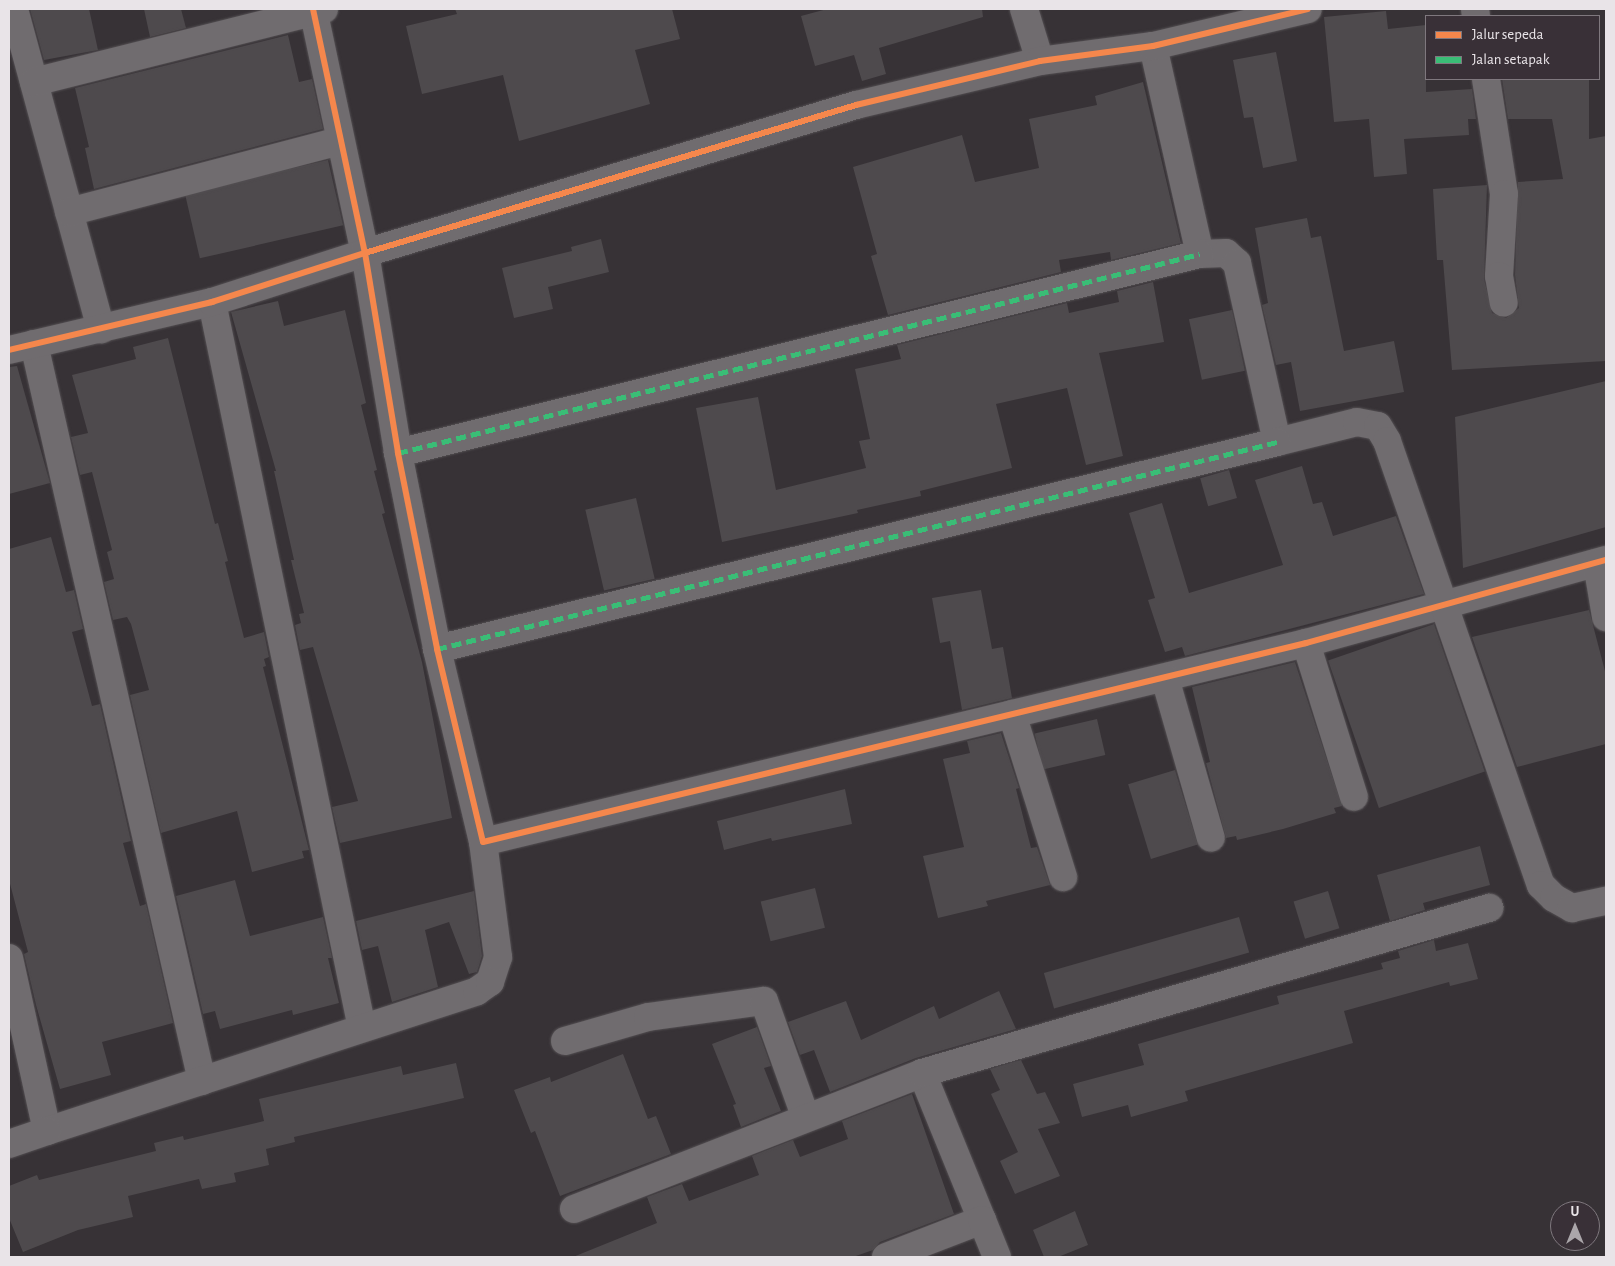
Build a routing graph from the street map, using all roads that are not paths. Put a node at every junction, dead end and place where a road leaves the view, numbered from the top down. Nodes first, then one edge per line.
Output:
1 (14, 9) edge
2 (1024, 9) edge
3 (1308, 9) edge
4 (317, 10) edge
5 (1153, 46) junction
6 (1040, 61) junction
7 (1486, 80) edge
8 (34, 82) junction
9 (339, 141) junction
10 (69, 212) junction
11 (365, 253) junction
12 (1200, 254) junction
13 (212, 302) junction
14 (1504, 303) dead end
15 (101, 329) junction
16 (21, 347) edge
17 (1277, 442) junction
18 (398, 453) junction
19 (1602, 562) edge
20 (1442, 605) junction
21 (1606, 617) edge
22 (1306, 644) junction
23 (437, 650) junction
24 (1165, 678) junction
25 (1012, 714) junction
26 (1354, 797) dead end
27 (1211, 838) dead end
28 (483, 842) junction
29 (1063, 876) dead end
30 (1606, 901) edge
31 (1489, 908) dead end
32 (9, 958) edge
33 (362, 1028) junction
34 (564, 1042) dead end
35 (922, 1073) junction
36 (202, 1080) junction
37 (806, 1118) junction
38 (47, 1131) junction
39 (9, 1144) edge
40 (574, 1209) dead end
41 (982, 1220) junction
42 (886, 1257) edge
43 (997, 1257) edge

1 - 8 street
2 - 6 street
3 - 5 street
4 - 8 street
4 - 9 street
5 - 6 street
5 - 12 street
6 - 11 street
7 - 14 street
8 - 10 street
9 - 10 street
9 - 11 street
10 - 15 street
11 - 13 street
11 - 18 street
12 - 17 street
12 - 18 street
13 - 15 street
13 - 33 street
15 - 16 street
16 - 36 street
17 - 20 street
17 - 23 street
18 - 23 street
19 - 20 street
19 - 21 street
20 - 22 street
20 - 30 street
22 - 24 street
22 - 26 street
23 - 28 street
24 - 25 street
24 - 27 street
25 - 28 street
25 - 29 street
28 - 33 street
31 - 35 street
32 - 38 street
33 - 36 street
34 - 37 street
35 - 37 street
35 - 41 street
36 - 38 street
37 - 40 street
38 - 39 street
41 - 42 street
41 - 43 street

